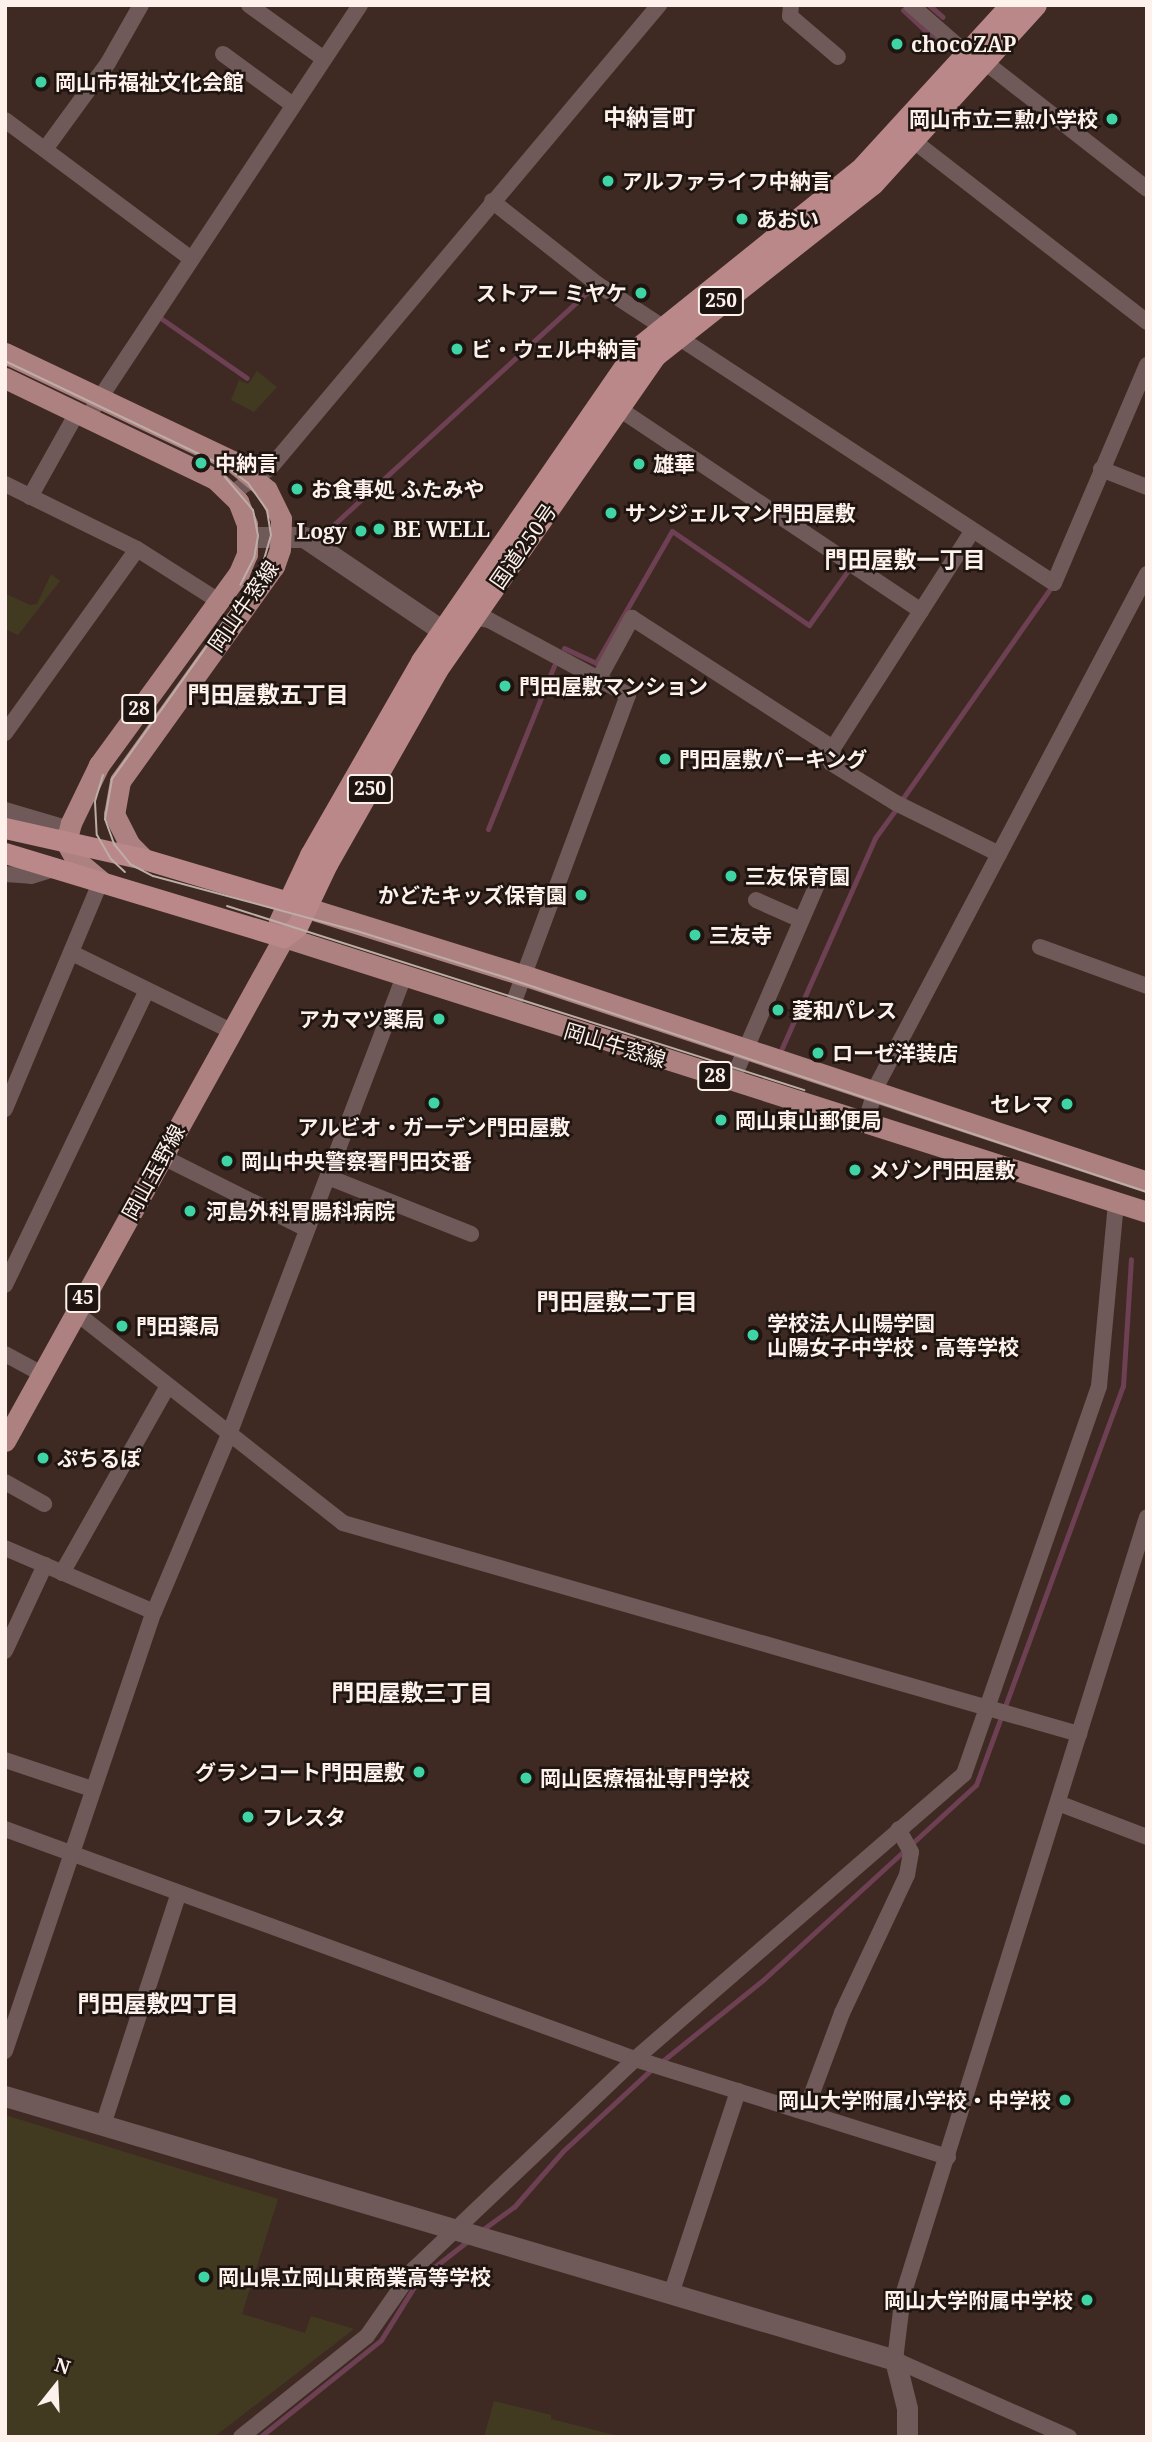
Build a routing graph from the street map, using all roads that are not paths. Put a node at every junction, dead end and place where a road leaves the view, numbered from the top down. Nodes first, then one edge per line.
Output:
1 (141, 5) edge
2 (249, 5) edge
3 (360, 5) edge
4 (659, 5) edge
5 (791, 5) edge
6 (911, 5) edge
7 (1010, 5) edge
8 (1036, 5) edge
9 (223, 54) dead end
10 (838, 57) dead end
11 (977, 58) junction
12 (324, 59) junction
13 (293, 105) junction
14 (5, 120) edge
15 (906, 135) junction
16 (46, 148) junction
17 (1147, 189) edge
18 (492, 201) junction
19 (190, 258) junction
20 (1147, 322) edge
21 (669, 330) junction
22 (5, 354) edge
23 (1147, 365) edge
24 (5, 378) edge
25 (100, 398) junction
26 (610, 403) junction
27 (82, 415) junction
28 (1101, 469) junction
29 (256, 478) junction
30 (5, 484) edge
31 (1147, 487) edge
32 (232, 493) junction
33 (30, 497) junction
34 (282, 533) junction
35 (971, 533) junction
36 (249, 537) junction
37 (137, 550) junction
38 (1147, 574) edge
39 (217, 600) junction
40 (921, 611) junction
41 (475, 616) junction
42 (450, 630) junction
43 (598, 680) junction
44 (5, 733) edge
45 (833, 748) junction
46 (5, 810) edge
47 (114, 814) junction
48 (5, 828) edge
49 (68, 835) junction
50 (104, 850) junction
51 (5, 853) edge
52 (999, 854) junction
53 (144, 859) junction
54 (57, 868) junction
55 (5, 874) edge
56 (821, 875) dead end
57 (100, 881) junction
58 (756, 900) dead end
59 (297, 904) junction
60 (802, 920) junction
61 (284, 937) junction
62 (1040, 947) dead end
63 (72, 953) junction
64 (523, 975) junction
65 (404, 977) junction
66 (1147, 986) edge
67 (147, 989) junction
68 (510, 1012) junction
69 (231, 1031) junction
70 (742, 1050) junction
71 (732, 1082) junction
72 (874, 1095) junction
73 (5, 1109) edge
74 (865, 1123) junction
75 (161, 1156) junction
76 (328, 1177) junction
77 (1147, 1182) edge
78 (1116, 1202) junction
79 (1147, 1212) edge
80 (307, 1229) junction
81 (471, 1234) dead end
82 (5, 1285) edge
83 (75, 1312) junction
84 (5, 1354) edge
85 (42, 1374) junction
86 (169, 1386) junction
87 (230, 1432) junction
88 (5, 1441) edge
89 (5, 1482) edge
90 (44, 1504) dead end
91 (1147, 1517) edge
92 (5, 1548) edge
93 (45, 1565) junction
94 (62, 1573) junction
95 (154, 1612) junction
96 (5, 1651) edge
97 (991, 1706) junction
98 (1079, 1734) junction
99 (5, 1760) edge
100 (92, 1789) junction
101 (1058, 1803) junction
102 (5, 1829) edge
103 (1147, 1837) edge
104 (905, 1841) junction
105 (70, 1853) junction
106 (179, 1893) junction
107 (5, 2051) edge
108 (641, 2061) junction
109 (738, 2091) junction
110 (5, 2095) edge
111 (805, 2112) junction
112 (103, 2125) junction
113 (948, 2157) junction
114 (466, 2234) junction
115 (671, 2294) junction
116 (895, 2360) junction
117 (241, 2437) edge
118 (907, 2437) edge
119 (1069, 2437) edge

1 - 16 street
2 - 12 street
3 - 12 street
4 - 18 street
5 - 10 street
6 - 11 street
7 - 11 highway, 国道250号 / 250
8 - 11 highway, 国道250号 / 250
9 - 13 street
11 - 15 highway, 国道250号 / 250
11 - 17 street
12 - 13 street
13 - 19 street
14 - 16 street
15 - 20 street
15 - 21 highway, 国道250号 / 250
16 - 19 street
18 - 21 street
18 - 29 street
19 - 25 street
21 - 26 highway, 国道250号 / 250
21 - 35 street
22 - 25 main road, 岡山牛窓線
23 - 28 street
24 - 27 main road
25 - 27 street
25 - 29 main road, 岡山牛窓線
26 - 40 street
26 - 41 highway, 国道250号 / 250
26 - 42 highway, 国道250号 / 250
27 - 32 main road
27 - 33 street
28 - 31 street
28 - 35 street
29 - 32 street
29 - 34 main road, 岡山牛窓線
30 - 33 street
32 - 36 main road, 岡山牛窓線
33 - 37 street
34 - 36 street
34 - 42 street
34 - 47 main road, 岡山牛窓線 / 28
35 - 40 street
36 - 39 main road, 岡山牛窓線 / 28
37 - 39 street
37 - 44 street
38 - 52 street
39 - 49 main road, 岡山牛窓線 / 28
40 - 45 street
41 - 42 highway, 国道250号 / 250
41 - 43 street
42 - 59 highway, 国道250号 / 250
43 - 45 street
43 - 64 street
45 - 52 street
46 - 49 street
47 - 50 main road, 岡山牛窓線
47 - 53 main road
48 - 49 highway
49 - 50 highway
49 - 57 main road
50 - 53 highway
50 - 57 main road, 岡山牛窓線
51 - 54 highway
52 - 72 street
53 - 59 highway
54 - 55 street
54 - 57 highway
56 - 60 street
57 - 61 highway
57 - 63 street
58 - 60 street
59 - 61 highway, 国道250号 / 250
59 - 64 main road, 岡山牛窓線 / 28
60 - 70 street
61 - 65 main road, 岡山牛窓線 / 28
61 - 69 main road, 岡山玉野線 / 45
62 - 66 street
63 - 67 street
63 - 73 street
64 - 68 street
64 - 70 main road, 岡山牛窓線 / 28
65 - 68 main road, 岡山牛窓線 / 28
65 - 76 street
67 - 69 street
67 - 82 street
68 - 71 main road, 岡山牛窓線 / 28
69 - 75 main road, 岡山玉野線 / 45
70 - 71 street
70 - 72 main road, 岡山牛窓線 / 28
71 - 74 main road, 岡山牛窓線 / 28
72 - 74 street
72 - 77 main road, 岡山牛窓線 / 28
74 - 78 main road, 岡山牛窓線 / 28
75 - 80 street
75 - 83 main road, 岡山玉野線 / 45
76 - 80 street
76 - 81 street
78 - 79 main road, 岡山牛窓線 / 28
78 - 97 street
80 - 87 street
83 - 85 main road, 岡山玉野線 / 45
83 - 86 street
84 - 85 street
85 - 88 main road, 岡山玉野線 / 45
86 - 87 street
86 - 94 street
87 - 95 street
87 - 97 street
89 - 90 street
91 - 98 street
92 - 93 street
93 - 94 street
93 - 96 street
94 - 95 street
95 - 100 street
97 - 98 street
97 - 104 street
98 - 101 street
99 - 100 street
100 - 105 street
101 - 103 street
101 - 113 street
102 - 105 street
104 - 108 street
104 - 111 street
105 - 106 street
105 - 107 street
106 - 108 street
106 - 112 street
108 - 109 street
108 - 114 street
109 - 111 street
109 - 115 street
110 - 112 street
111 - 113 street
112 - 114 street
113 - 116 street
114 - 115 street
114 - 117 street
115 - 116 street
116 - 118 street
116 - 119 street

